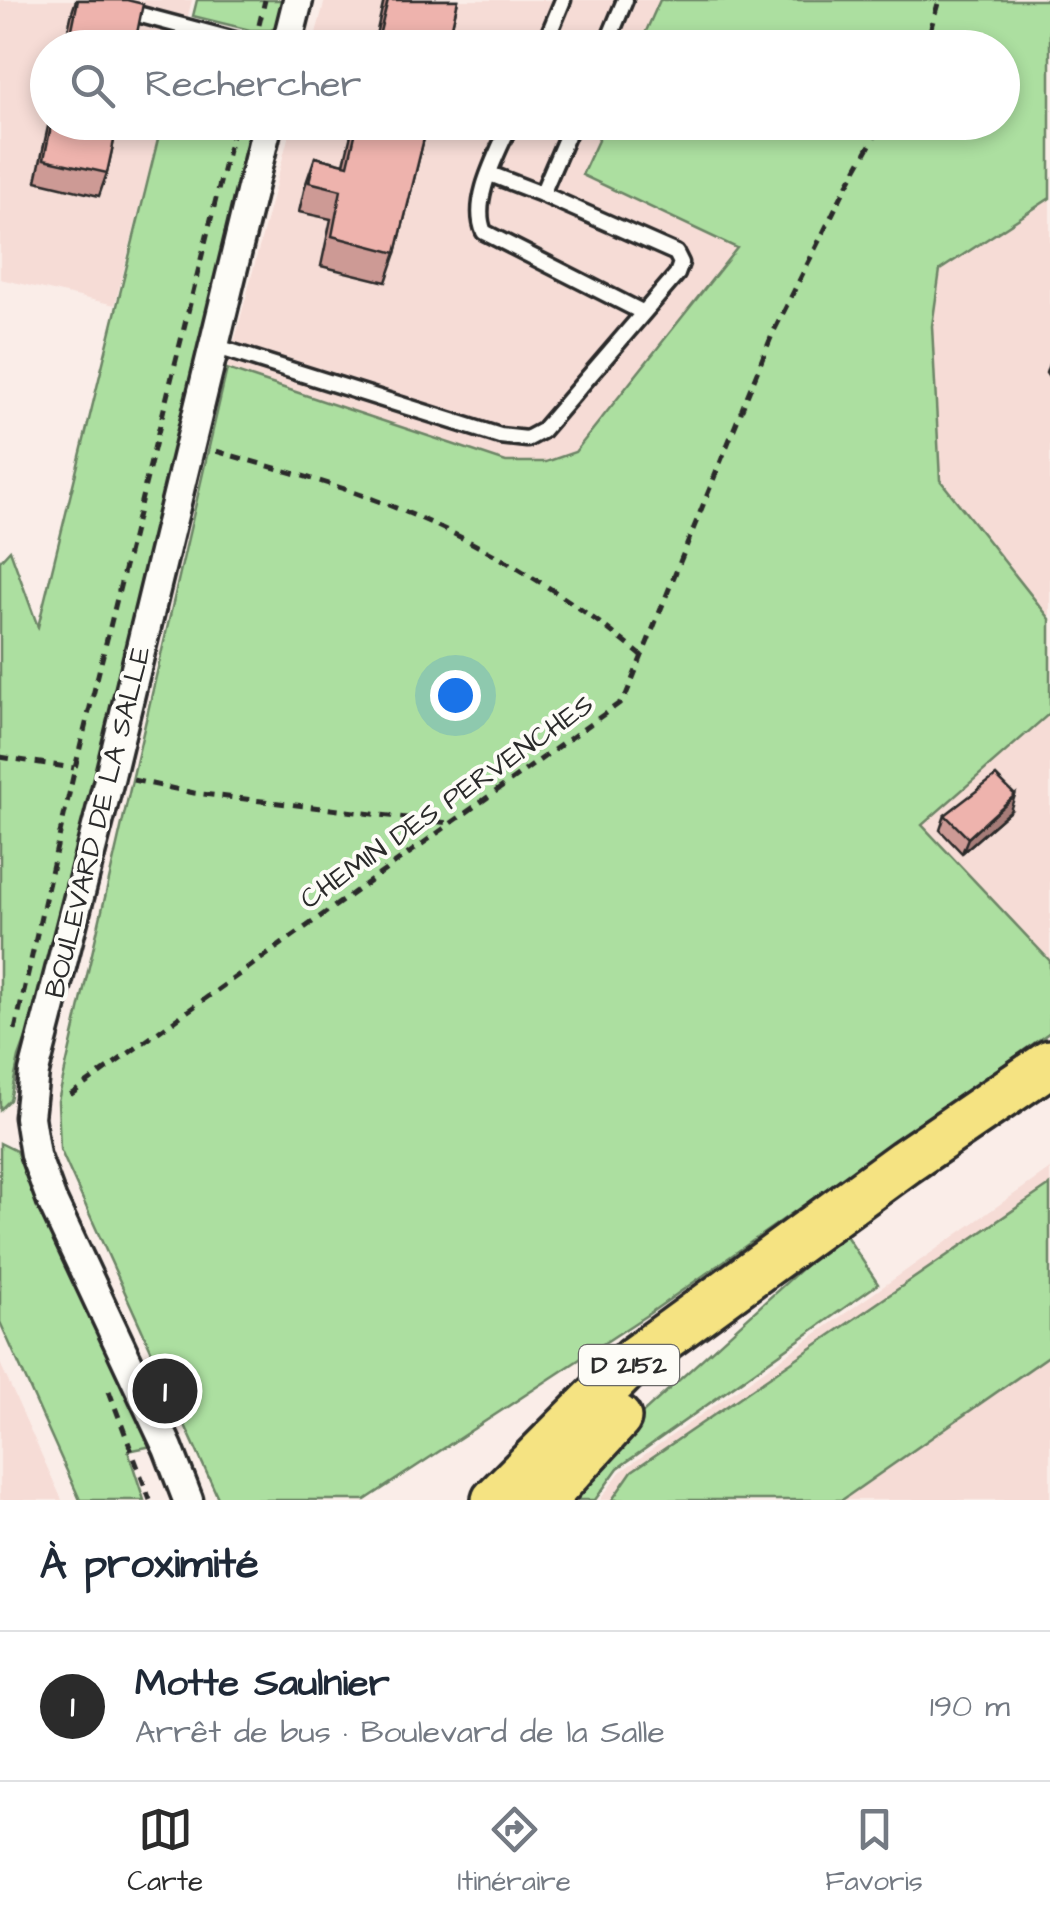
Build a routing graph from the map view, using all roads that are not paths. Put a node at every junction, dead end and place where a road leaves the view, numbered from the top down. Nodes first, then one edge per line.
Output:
1 (298, 0) edge
2 (563, 0) edge
3 (625, 0) edge
4 (104, 5) edge
5 (198, 30) edge
6 (290, 30) edge
7 (550, 30) edge
8 (612, 30) edge
9 (264, 140) edge
10 (504, 140) edge
11 (565, 140) edge
12 (490, 174) junction
13 (542, 194) junction
14 (642, 312) junction
15 (214, 346) junction
16 (1050, 1063) edge
17 (28, 1117) junction
18 (0, 1122) edge
19 (781, 1253) junction
20 (188, 1500) edge
21 (495, 1500) edge
22 (543, 1500) edge

1 - 6 street
2 - 7 lane
3 - 8 lane
4 - 5 lane
9 - 15 street, BOULEVARD DE LA SALLE
10 - 12 lane
11 - 13 lane
12 - 13 lane
12 - 14 lane
13 - 14 lane
14 - 15 lane
15 - 17 street, BOULEVARD DE LA SALLE
16 - 19 main road, D 2152
17 - 18 street
17 - 20 street, BOULEVARD DE LA SALLE
19 - 21 main road, D 2152
19 - 22 main road, D 2152

